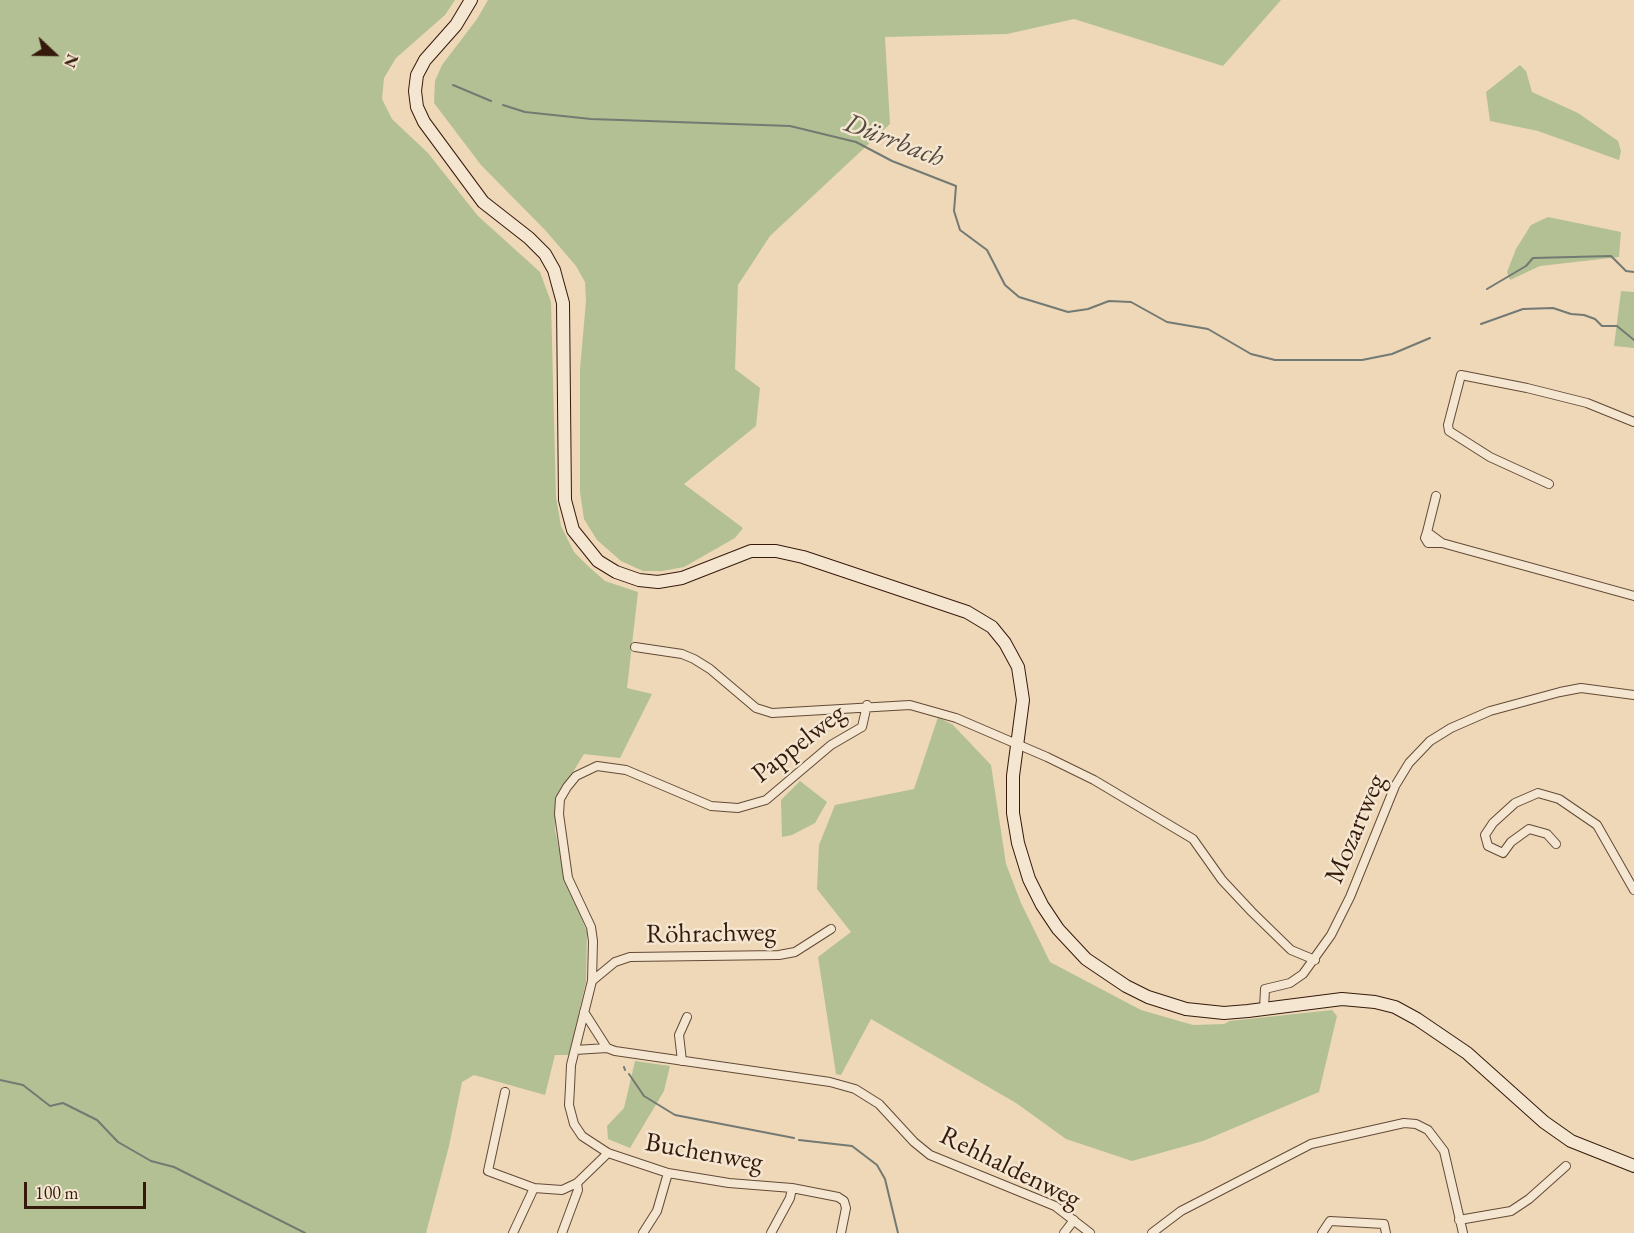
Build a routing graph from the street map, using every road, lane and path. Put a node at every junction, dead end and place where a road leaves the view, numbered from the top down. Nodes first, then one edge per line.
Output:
1 (471, 0) edge
2 (1634, 422) edge
3 (1449, 431) junction
4 (1448, 441) dead end
5 (1549, 484) dead end
6 (1436, 496) dead end
7 (1634, 596) edge
8 (635, 646) dead end
9 (1634, 695) edge
10 (867, 705) junction
11 (1017, 745) junction
12 (1556, 844) dead end
13 (1634, 890) edge
14 (831, 929) dead end
15 (1315, 960) junction
16 (592, 981) junction
17 (1264, 1010) junction
18 (584, 1012) junction
19 (687, 1017) dead end
20 (607, 1048) junction
21 (575, 1050) junction
22 (682, 1061) junction
23 (505, 1092) dead end
24 (608, 1154) junction
25 (1566, 1166) dead end
26 (1634, 1166) edge
27 (668, 1173) junction
28 (578, 1183) junction
29 (534, 1188) junction
30 (792, 1188) junction
31 (1074, 1220) junction
32 (1459, 1220) junction
33 (513, 1233) edge
34 (562, 1233) edge
35 (643, 1233) edge
36 (771, 1233) edge
37 (841, 1233) edge
38 (1064, 1233) edge
39 (1090, 1233) edge
40 (1152, 1233) edge
41 (1322, 1233) edge
42 (1386, 1233) edge
43 (1463, 1233) edge

1 - 11 main road
2 - 3 street
3 - 4 street
3 - 5 street
6 - 7 street
8 - 10 street
9 - 15 street, Mozartweg
10 - 11 street
10 - 16 street, Pappelweg
11 - 15 street
11 - 17 main road
12 - 13 street
14 - 16 street, Röhrachweg
15 - 17 street, Mozartweg
16 - 18 street, Pappelweg
17 - 26 main road
18 - 20 street
18 - 21 street, Pappelweg
19 - 22 street
20 - 21 street, Rehhaldenweg
20 - 22 street, Rehhaldenweg
21 - 24 street, Buchenweg
22 - 31 street, Rehhaldenweg
23 - 29 street
24 - 27 street, Buchenweg
24 - 28 street
25 - 32 street
27 - 30 street, Buchenweg
27 - 35 street
28 - 29 street
28 - 34 street
29 - 33 street
30 - 36 street
30 - 37 street, Buchenweg
31 - 38 street
31 - 39 street, Rehhaldenweg
32 - 40 street
32 - 43 street
41 - 42 street

